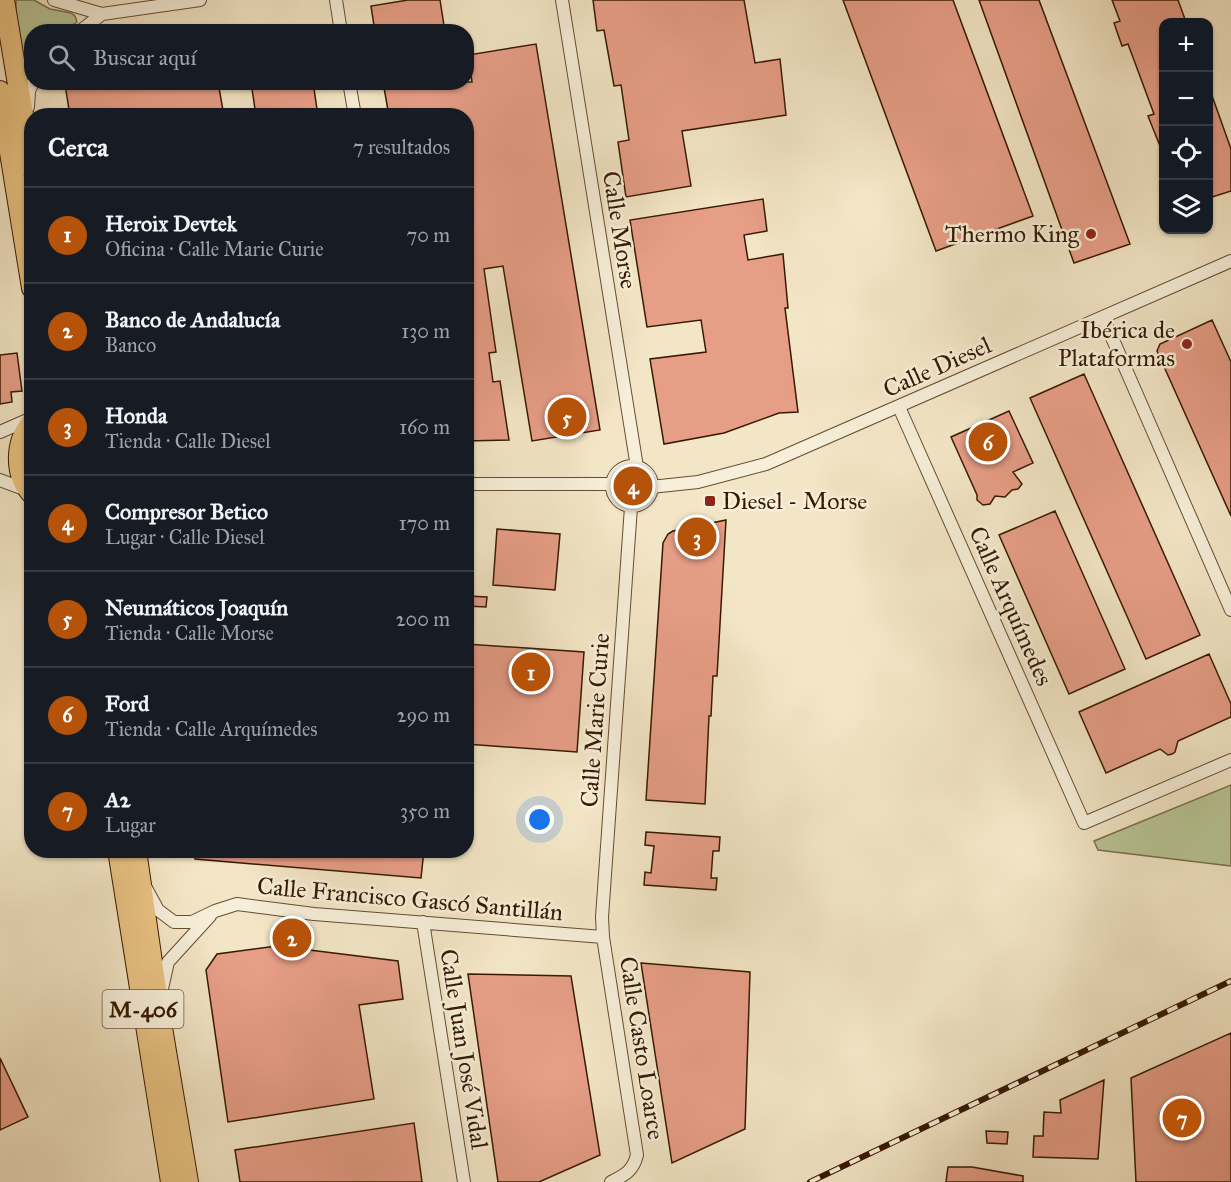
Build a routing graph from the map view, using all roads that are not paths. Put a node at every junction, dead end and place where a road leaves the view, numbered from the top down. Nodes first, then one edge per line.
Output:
1 (4, 0) edge
2 (54, 0) edge
3 (100, 0) edge
4 (200, 0) edge
5 (336, 0) edge
6 (562, 0) edge
7 (102, 14) junction
8 (89, 24) edge
9 (340, 24) edge
10 (29, 90) edge
11 (350, 90) edge
12 (0, 91) edge
13 (28, 108) edge
14 (354, 108) edge
15 (24, 123) edge
16 (24, 239) edge
17 (1231, 261) edge
18 (1103, 317) junction
19 (899, 407) junction
20 (24, 423) edge
21 (0, 432) edge
22 (24, 434) edge
23 (637, 467) junction
24 (0, 480) edge
25 (24, 480) edge
26 (474, 484) edge
27 (612, 484) junction
28 (651, 487) junction
29 (24, 490) edge
30 (631, 507) junction
31 (1231, 610) edge
32 (1231, 760) edge
33 (119, 858) edge
34 (137, 858) edge
35 (140, 876) junction
36 (215, 911) junction
37 (423, 922) junction
38 (603, 937) junction
39 (158, 1004) junction
40 (178, 1174) edge
41 (464, 1182) edge
42 (610, 1182) edge

1 - 15 highway
2 - 7 street
3 - 7 street
4 - 7 street
5 - 9 street
6 - 23 street, Calle Morse
7 - 8 street
10 - 13 street
11 - 14 street
12 - 16 highway
17 - 18 street, Calle Diesel
18 - 19 street, Calle Diesel
18 - 31 street
19 - 28 street, Calle Diesel
19 - 32 street, Calle Arquímedes
20 - 21 street
22 - 25 highway
23 - 27 street
23 - 28 street
24 - 29 street
26 - 27 street
27 - 30 street
28 - 30 street
30 - 38 street, Calle Marie Curie
33 - 40 highway, M-406
34 - 35 highway, M-406
35 - 36 street, Calle Francisco Gascó Santillán
35 - 39 highway, M-406
36 - 37 street, Calle Francisco Gascó Santillán
36 - 39 street
37 - 38 street, Calle Francisco Gascó Santillán
37 - 41 street, Calle Juan José Vidal
38 - 42 street, Calle Casto Loarce
39 - 40 highway, M-406

